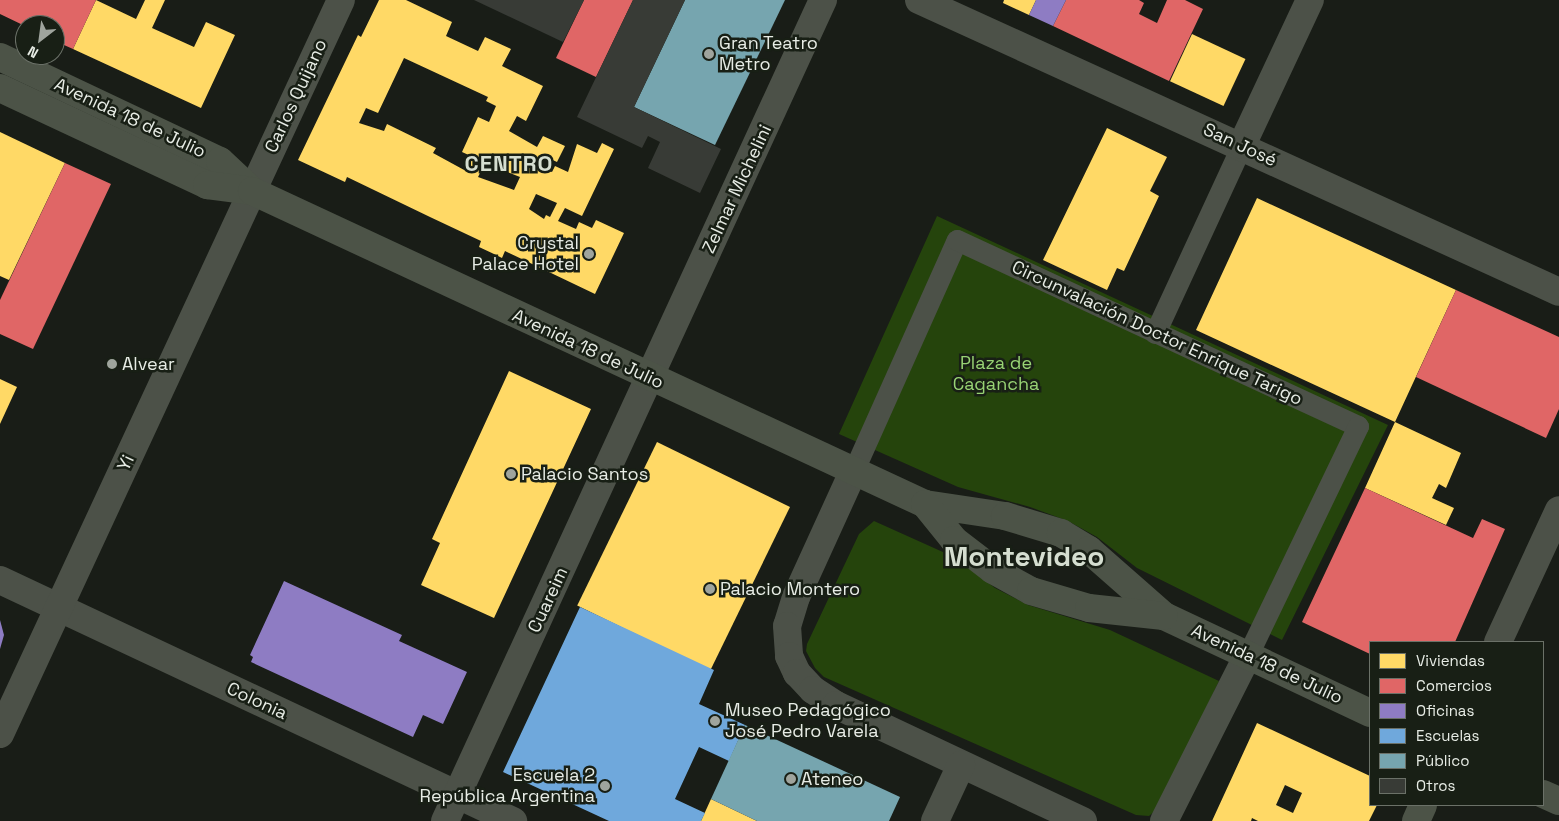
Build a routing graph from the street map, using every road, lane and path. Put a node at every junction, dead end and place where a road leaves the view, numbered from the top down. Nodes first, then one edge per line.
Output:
1 (341, 0) edge
2 (824, 0) edge
3 (919, 0) edge
4 (1310, 0) edge
5 (0, 57) edge
6 (0, 88) edge
7 (1242, 145) junction
8 (252, 191) junction
9 (1559, 292) edge
10 (1155, 333) junction
11 (650, 378) junction
12 (853, 472) junction
13 (924, 504) junction
14 (1559, 510) edge
15 (0, 580) edge
16 (59, 608) junction
17 (1164, 616) junction
18 (1498, 641) edge
19 (1248, 655) junction
20 (1369, 713) edge
21 (0, 734) edge
22 (961, 765) junction
23 (1544, 794) edge
24 (457, 795) junction
25 (1559, 801) edge
26 (1423, 806) edge
27 (445, 821) edge
28 (513, 821) edge
29 (936, 821) edge
30 (1083, 821) edge
31 (1164, 821) edge
32 (1416, 821) edge

1 - 8 street, Carlos Quijano
2 - 11 street, Zelmar Michelini
3 - 7 street, San José
4 - 7 street
5 - 8 main road, Avenida 18 de Julio
6 - 8 main road, Avenida 18 de Julio
7 - 9 street, San José
7 - 10 street
8 - 11 main road, Avenida 18 de Julio
8 - 16 street, Yi
10 - 12 street, Circunvalación Doctor Enrique Tarigo
10 - 19 street, Circunvalación Doctor Enrique Tarigo
11 - 12 main road, Avenida 18 de Julio
11 - 24 street, Cuareim
12 - 13 main road, Avenida 18 de Julio
12 - 22 street
13 - 17 main road, Avenida 18 de Julio
13 - 17 main road, Avenida 18 de Julio
14 - 18 street
15 - 16 street, Colonia
16 - 21 street, Yi
16 - 24 street, Colonia
17 - 19 main road, Avenida 18 de Julio
19 - 20 main road, Avenida 18 de Julio
19 - 31 street
22 - 29 street
22 - 30 street
23 - 25 main road
24 - 27 street, Cuareim
24 - 28 street, Colonia
26 - 32 main road

